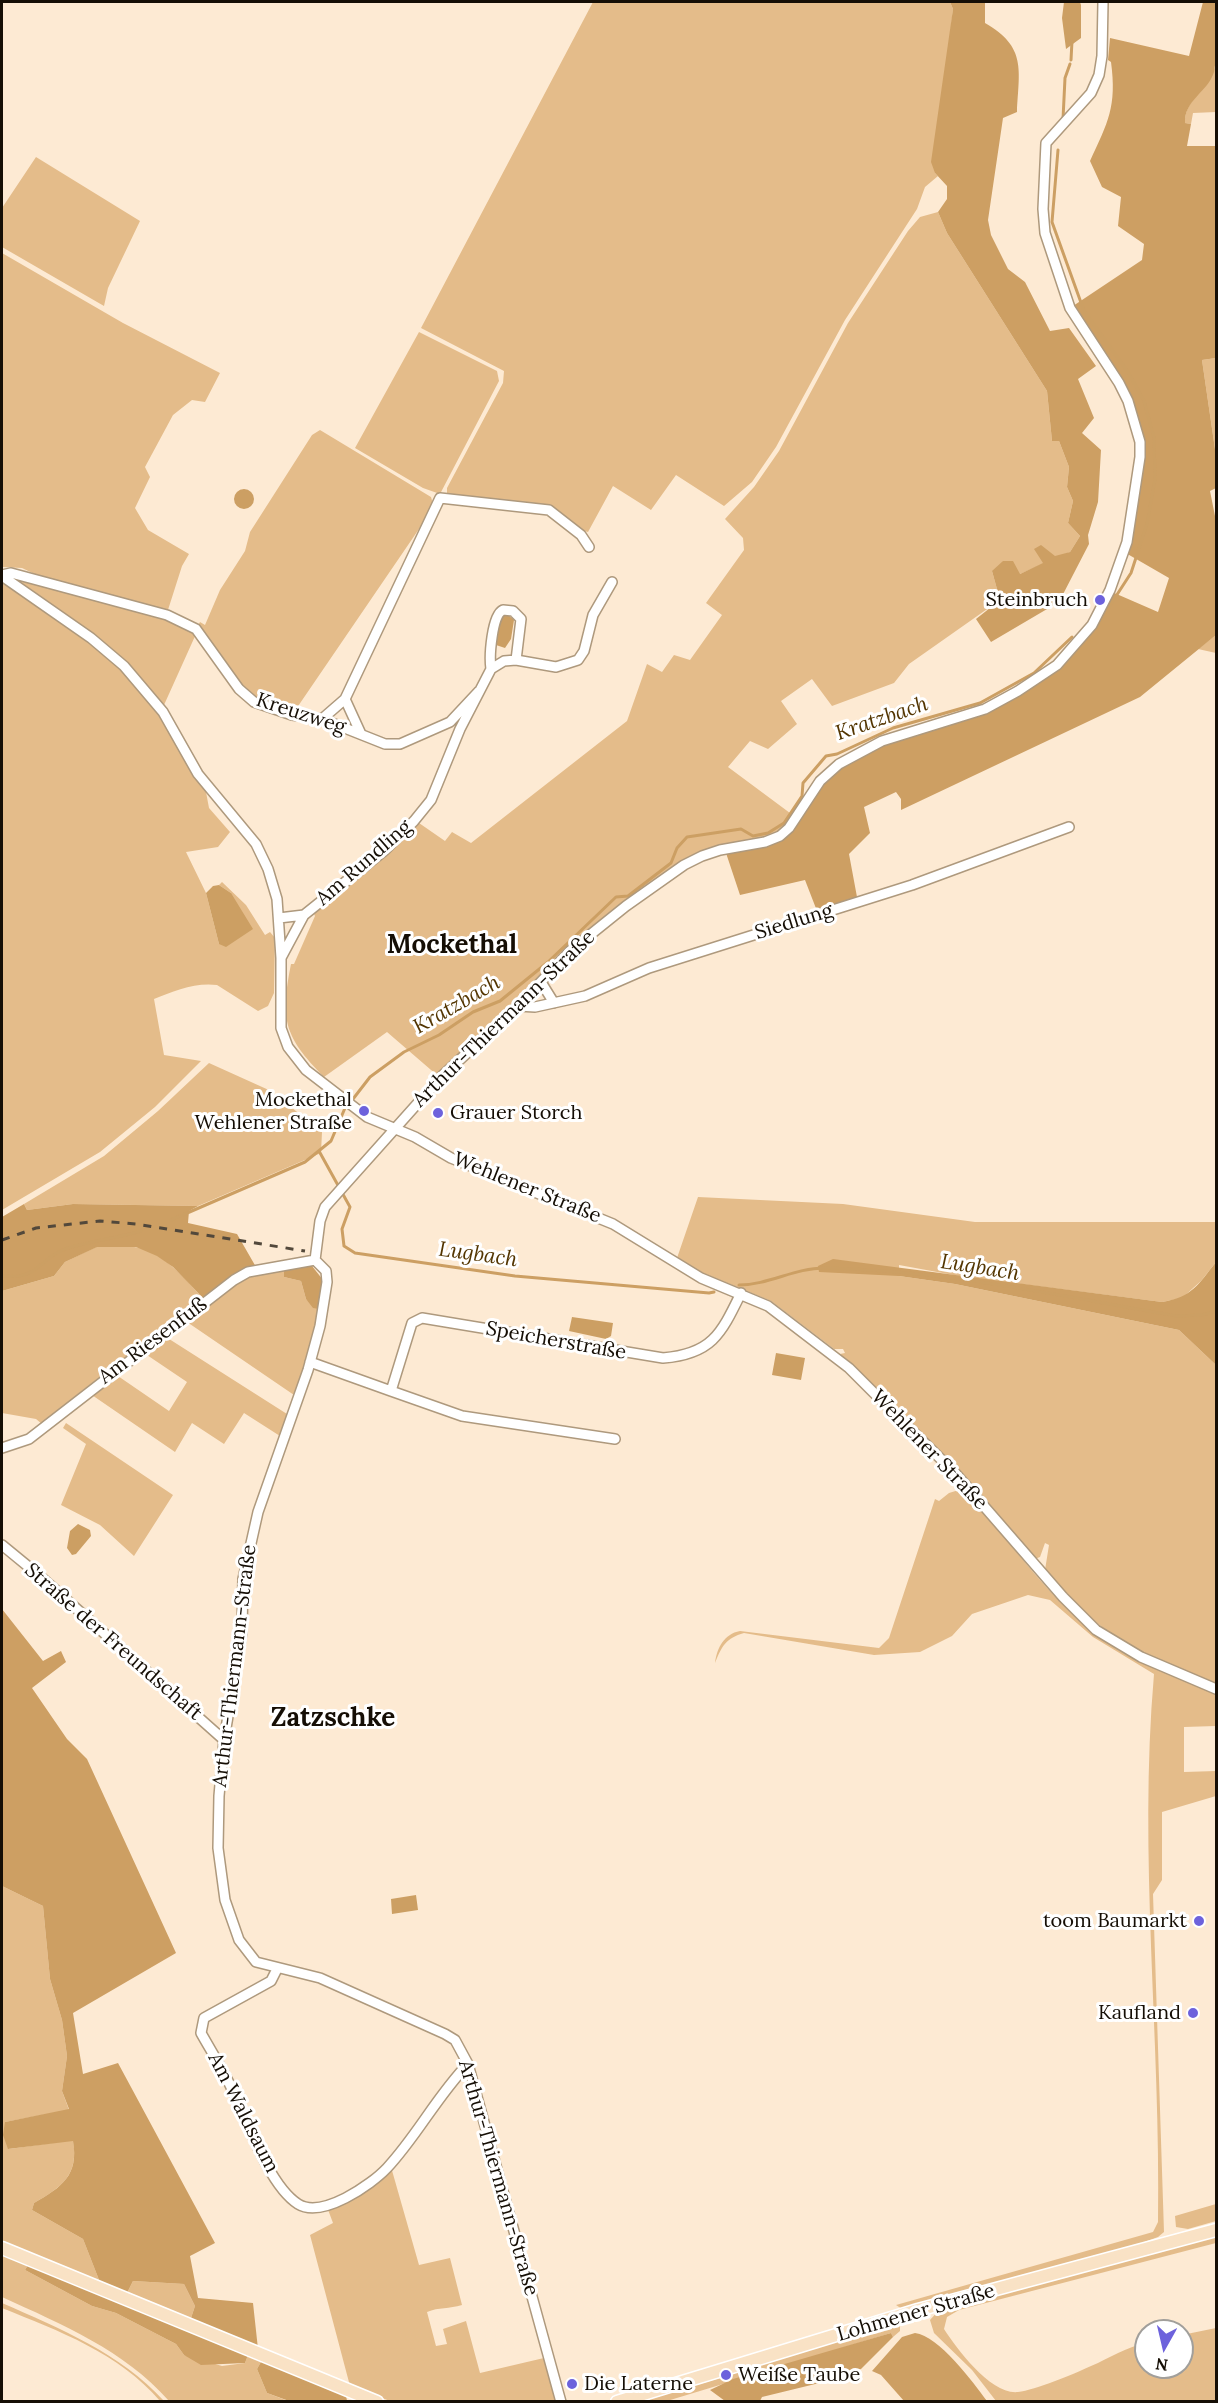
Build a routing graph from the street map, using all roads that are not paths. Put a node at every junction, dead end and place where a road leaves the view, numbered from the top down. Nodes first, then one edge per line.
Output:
1 (1103, 2) edge
2 (589, 547) dead end
3 (2, 575) edge
4 (612, 582) dead end
5 (516, 660) junction
6 (490, 669) junction
7 (479, 691) junction
8 (345, 699) junction
9 (322, 719) junction
10 (361, 734) junction
11 (1069, 827) dead end
12 (304, 915) junction
13 (279, 918) junction
14 (281, 958) junction
15 (541, 982) junction
16 (554, 1003) junction
17 (518, 1006) junction
18 (394, 1129) junction
19 (315, 1260) junction
20 (741, 1293) junction
21 (310, 1362) junction
22 (391, 1390) junction
23 (615, 1439) dead end
24 (2, 1448) edge
25 (2, 1545) edge
26 (1216, 1689) edge
27 (224, 1740) junction
28 (277, 1969) junction
29 (468, 2064) junction
30 (1216, 2230) edge
31 (2, 2248) edge
32 (377, 2402) edge
33 (561, 2402) edge
34 (617, 2402) edge

1 - 15 street, Arthur-Thiermann-Straße
2 - 8 street
3 - 9 street, Kreuzweg
3 - 13 street, Wehlener Straße
4 - 5 street
5 - 6 street
5 - 6 street, Am Rundling
6 - 7 street, Am Rundling
7 - 10 street, Kreuzweg
7 - 12 street, Am Rundling
8 - 9 street
8 - 10 street
9 - 10 street, Kreuzweg
11 - 16 street, Siedlung
12 - 13 street
12 - 14 street, Am Rundling
13 - 14 street, Wehlener Straße
14 - 18 street, Wehlener Straße
15 - 16 street
15 - 17 street, Arthur-Thiermann-Straße
16 - 17 street, Siedlung
17 - 18 street, Arthur-Thiermann-Straße
18 - 19 street, Arthur-Thiermann-Straße
18 - 20 street, Wehlener Straße
19 - 21 street, Arthur-Thiermann-Straße
19 - 24 street, Am Riesenfuß
20 - 22 street, Speicherstraße
20 - 26 street, Wehlener Straße
21 - 22 street
21 - 27 street, Arthur-Thiermann-Straße
22 - 23 street
25 - 27 street, Straße der Freundschaft
27 - 28 street, Arthur-Thiermann-Straße
28 - 29 street, Arthur-Thiermann-Straße
28 - 29 street, Am Waldsaum
29 - 33 street, Arthur-Thiermann-Straße
30 - 34 main road, Lohmener Straße
31 - 32 main road

